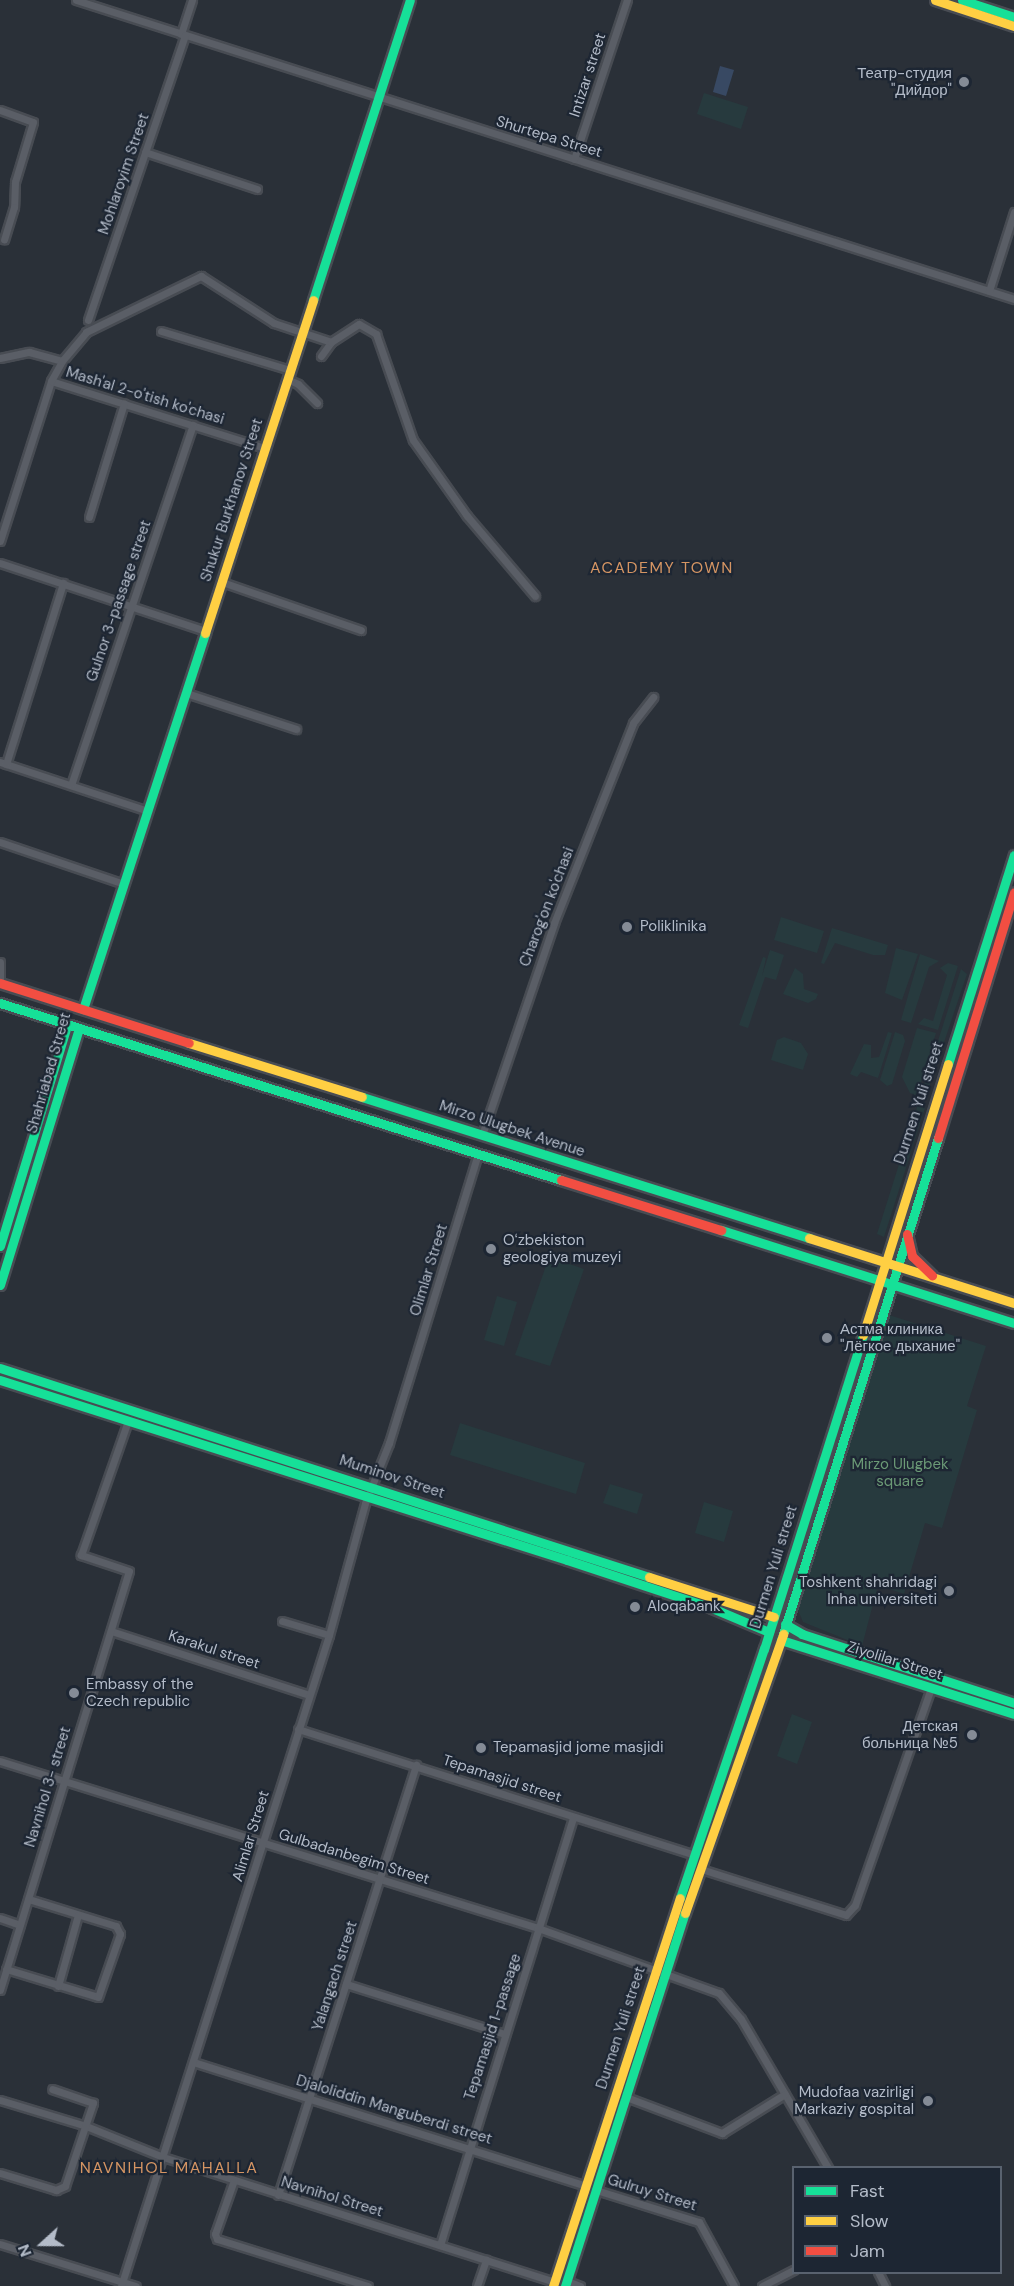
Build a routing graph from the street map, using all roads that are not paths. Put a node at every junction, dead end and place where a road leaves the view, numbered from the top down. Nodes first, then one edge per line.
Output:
1 (76, 0) edge
2 (192, 0) edge
3 (410, 0) edge
4 (627, 0) edge
5 (935, 0) edge
6 (962, 0) edge
7 (88, 2) edge
8 (1014, 17) edge
9 (1014, 26) edge
10 (183, 35) junction
11 (378, 98) junction
12 (0, 110) edge
13 (145, 152) junction
14 (574, 159) junction
15 (257, 189) dead end
16 (1014, 212) edge
17 (4, 239) dead end
18 (989, 291) junction
19 (1014, 299) edge
20 (88, 320) dead end
21 (161, 331) dead end
22 (303, 331) junction
23 (331, 342) junction
24 (321, 356) dead end
25 (0, 358) edge
26 (62, 361) junction
27 (289, 374) junction
28 (51, 381) junction
29 (124, 403) junction
30 (317, 403) dead end
31 (193, 425) junction
32 (265, 448) junction
33 (88, 517) dead end
34 (0, 541) edge
35 (0, 563) edge
36 (222, 582) junction
37 (63, 583) junction
38 (535, 596) dead end
39 (131, 606) junction
40 (361, 630) dead end
41 (206, 631) junction
42 (186, 693) junction
43 (653, 697) dead end
44 (296, 729) dead end
45 (3, 763) edge
46 (71, 785) junction
47 (148, 810) junction
48 (0, 842) edge
49 (1014, 855) edge
50 (124, 884) junction
51 (1014, 893) edge
52 (0, 963) edge
53 (0, 983) edge
54 (0, 1003) edge
55 (83, 1009) junction
56 (67, 1024) junction
57 (79, 1028) junction
58 (381, 1103) junction
59 (375, 1121) junction
60 (482, 1135) junction
61 (478, 1154) junction
62 (586, 1168) junction
63 (580, 1186) junction
64 (906, 1228) junction
65 (0, 1246) edge
66 (884, 1262) junction
67 (895, 1266) junction
68 (937, 1279) junction
69 (879, 1280) junction
70 (890, 1284) junction
71 (0, 1285) edge
72 (1014, 1303) edge
73 (1014, 1323) edge
74 (0, 1368) edge
75 (0, 1380) edge
76 (128, 1421) junction
77 (372, 1486) junction
78 (367, 1497) junction
79 (774, 1617) junction
80 (282, 1621) dead end
81 (785, 1624) junction
82 (111, 1631) junction
83 (770, 1632) junction
84 (328, 1635) junction
85 (781, 1640) junction
86 (931, 1688) junction
87 (309, 1695) junction
88 (1014, 1703) edge
89 (1014, 1714) edge
90 (298, 1729) junction
91 (0, 1761) edge
92 (416, 1765) junction
93 (64, 1780) junction
94 (573, 1817) junction
95 (262, 1842) junction
96 (697, 1855) junction
97 (701, 1869) junction
98 (380, 1879) junction
99 (28, 1899) junction
100 (78, 1915) junction
101 (0, 1918) edge
102 (20, 1925) junction
103 (538, 1928) junction
104 (6, 1969) junction
105 (661, 1969) junction
106 (346, 1984) junction
107 (57, 1986) junction
108 (0, 1990) edge
109 (505, 2034) junction
110 (193, 2062) junction
111 (52, 2089) dead end
112 (785, 2094) junction
113 (626, 2097) junction
114 (308, 2098) junction
115 (0, 2100) edge
116 (86, 2126) junction
117 (469, 2147) junction
118 (163, 2157) junction
119 (827, 2166) edge
120 (0, 2173) edge
121 (234, 2180) junction
122 (586, 2186) junction
123 (596, 2190) junction
124 (278, 2195) junction
125 (579, 2224) junction
126 (0, 2244) edge
127 (440, 2245) junction
128 (486, 2260) junction
129 (792, 2271) edge
130 (338, 2276) junction
131 (555, 2282) edge
132 (566, 2283) edge
133 (122, 2284) edge
134 (136, 2286) edge
135 (335, 2286) edge
136 (368, 2286) edge
137 (477, 2286) edge
138 (580, 2286) edge
139 (734, 2286) edge
140 (762, 2286) edge

1 - 7 street, Shurtepa Street
2 - 10 street, Mohlaroyim Street
3 - 11 main road, Shukur Burkhanov Street
4 - 14 street, Intizаr street
5 - 9 main road
6 - 8 main road
7 - 10 street, Shurtepa Street
10 - 11 street, Shurtepa Street
10 - 13 street, Mohlaroyim Street
11 - 14 street, Shurtepa Street
11 - 22 main road, Shukur Burkhanov Street
12 - 17 street
13 - 15 street
13 - 20 street, Mohlaroyim Street
14 - 18 street, Shurtepa Street
16 - 18 street
18 - 19 street, Shurtepa Street
21 - 27 street
22 - 23 street
22 - 26 street
22 - 27 main road, Shukur Burkhanov Street
23 - 24 street
23 - 38 street
25 - 26 street
26 - 28 street
27 - 30 street
27 - 32 main road, Shukur Burkhanov Street
28 - 29 street, Mash'al 2-o'tish ko'chasi
28 - 34 street
29 - 31 street, Mash'al 2-o'tish ko'chasi
29 - 33 street
31 - 32 street, Mash'al 2-o'tish ko'chasi
31 - 39 street, Gulnor 3-passage street
32 - 36 main road, Shukur Burkhanov Street
35 - 37 street
36 - 40 street
36 - 41 main road, Shukur Burkhanov Street
37 - 39 street
37 - 45 street
39 - 41 street
39 - 46 street, Gulnor 3-passage street
41 - 42 main road, Shukur Burkhanov Street
42 - 44 street
42 - 47 main road, Shukur Burkhanov Street
43 - 60 street, Charog'on ko'chasi
45 - 46 street
46 - 47 street
47 - 50 main road, Shukur Burkhanov Street
48 - 50 street
49 - 66 main road, Durmen Yuli street
50 - 55 main road, Shukur Burkhanov Street
51 - 64 main road, Durmen Yuli street
52 - 53 street
53 - 55 main road, Mirzo Ulugbek Avenue
54 - 56 main road
55 - 56 main road, Shahriabad Street
55 - 57 main road, Shahriabad Street
55 - 58 main road, Mirzo Ulugbek Avenue
56 - 57 main road
56 - 65 main road, Shahriabad Street
57 - 59 main road
57 - 71 main road, Shahriabad Street
58 - 59 main road
58 - 60 main road, Mirzo Ulugbek Avenue
59 - 61 main road
60 - 62 main road, Mirzo Ulugbek Avenue
61 - 63 main road
61 - 77 street, Olimlar Street
62 - 63 main road
62 - 66 main road, Mirzo Ulugbek Avenue
63 - 69 main road
64 - 67 main road, Durmen Yuli street
64 - 68 main road
66 - 67 main road, Mirzo Ulugbek Avenue
66 - 69 main road, Durmen Yuli street
67 - 68 main road, Mirzo Ulugbek Avenue
67 - 70 main road, Durmen Yuli street
68 - 72 main road, Mirzo Ulugbek Avenue
69 - 70 main road
69 - 79 main road, Durmen Yuli street
70 - 73 main road
70 - 81 main road, Durmen Yuli street
74 - 77 main road, Muminov Street
75 - 76 main road, Muminov Street
76 - 78 main road, Muminov Street
76 - 82 street, Navnihol 3- street
77 - 78 street, Аlimlar Street
77 - 79 main road, Muminov Street
78 - 83 main road, Muminov Street
78 - 84 street, Аlimlar Street
79 - 81 main road, Ziyolilar Street
79 - 83 main road, Durmen Yuli street
80 - 84 street
81 - 85 main road, Durmen Yuli street
81 - 88 main road, Ziyolilar Street
82 - 87 street, Karakul street
82 - 93 street, Navnihol 3- street
83 - 85 main road, Ziyolilar Street
83 - 96 main road, Durmen Yuli street
84 - 87 street, Аlimlar Street
85 - 86 main road, Ziyolilar Street
85 - 97 main road, Durmen Yuli street
86 - 89 main road, Ziyolilar Street
86 - 97 street
87 - 90 street, Аlimlar Street
90 - 92 street, Tepamasjid street
90 - 95 street, Аlimlar Street
91 - 93 street, Gulbadanbegim Street
92 - 94 street, Tepamasjid street
92 - 98 street, Yalangach street
93 - 95 street, Gulbadanbegim Street
93 - 99 street, Navnihol 3- street
94 - 96 street, Tepamasjid street
94 - 103 street, Tepamasjid 1-passage
95 - 98 street, Gulbadanbegim Street
95 - 110 street, Аlimlar Street
96 - 105 main road, Durmen Yuli street
97 - 105 main road, Durmen Yuli street
98 - 103 street, Gulbadanbegim Street
98 - 106 street, Yalangach street
99 - 100 street
99 - 102 street, Navnihol 3- street
100 - 107 street
100 - 107 street
101 - 102 street
102 - 104 street, Navnihol 3- street
103 - 105 street, Gulbadanbegim Street
103 - 109 street, Tepamasjid 1-passage
104 - 107 street
104 - 108 street, Navnihol 3- street
105 - 112 street, Gulbadanbegim Street
105 - 113 main road, Durmen Yuli street
105 - 122 main road, Durmen Yuli street
106 - 109 street
106 - 114 street, Yalangach street
109 - 117 street, Tepamasjid 1-passage
110 - 114 street, Djaloliddin Manguberdi street
110 - 118 street, Аlimlar Street
111 - 116 street
112 - 113 street
112 - 119 street, Gulbadanbegim Street
113 - 123 main road, Durmen Yuli street
114 - 117 street, Djaloliddin Manguberdi street
114 - 124 street, Yalangach street
115 - 116 street, Navnihol Street
116 - 118 street, Navnihol Street
116 - 120 street
117 - 122 street, Djaloliddin Manguberdi street
117 - 127 street, Tepamasjid 1-passage
118 - 121 street, Navnihol Street
118 - 133 street, Аlimlar Street
121 - 124 street, Navnihol Street
121 - 130 street
122 - 125 main road, Durmen Yuli street
123 - 125 main road, Durmen Yuli street
123 - 139 street, Gulruy Street
124 - 127 street, Navnihol Street
125 - 131 main road, Durmen Yuli street
125 - 132 main road, Durmen Yuli street
126 - 133 street
127 - 128 street, Navnihol Street
128 - 131 street, Navnihol Street
128 - 137 street
129 - 140 street
130 - 135 street
130 - 136 street
131 - 132 main road
132 - 138 street
133 - 134 street

